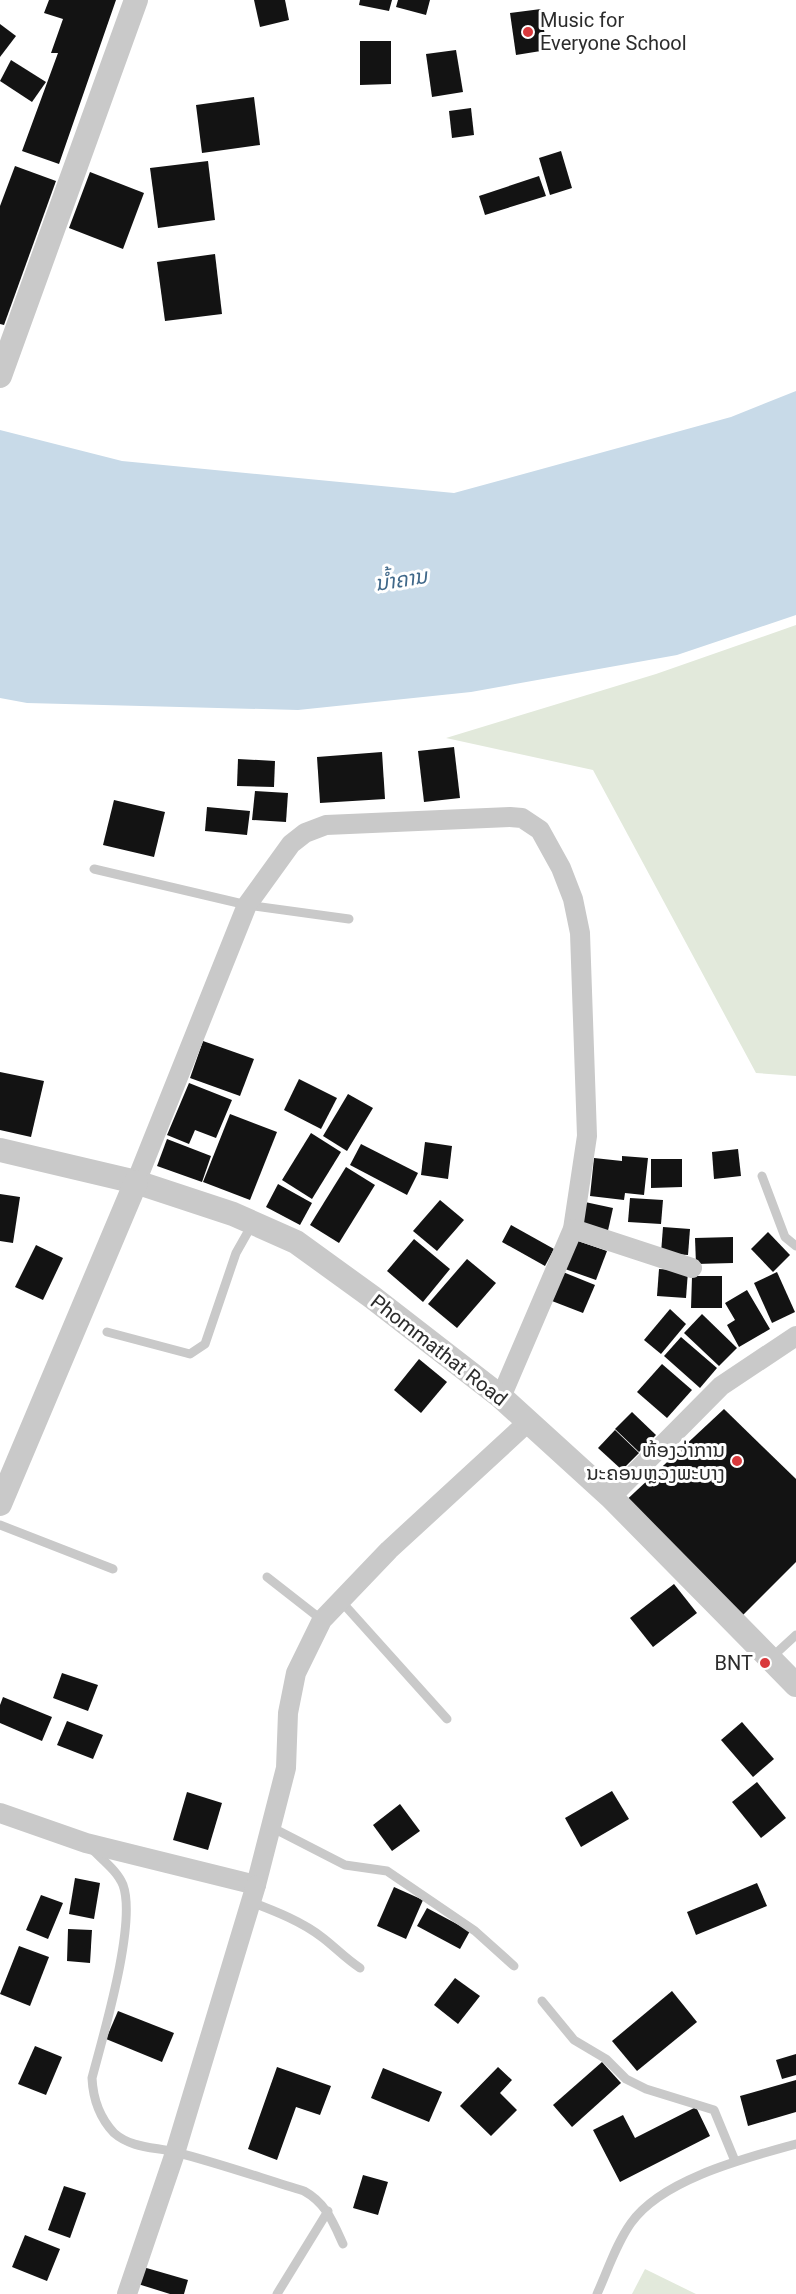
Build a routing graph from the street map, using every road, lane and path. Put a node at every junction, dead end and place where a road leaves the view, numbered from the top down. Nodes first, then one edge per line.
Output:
1 (136, 0) edge
2 (1, 374) edge
3 (94, 869) dead end
4 (248, 905) junction
5 (350, 919) dead end
6 (0, 1150) edge
7 (762, 1176) dead end
8 (136, 1182) junction
9 (253, 1223) junction
10 (573, 1229) junction
11 (796, 1246) edge
12 (692, 1268) dead end
13 (107, 1332) dead end
14 (796, 1336) edge
15 (501, 1397) junction
16 (528, 1422) junction
17 (611, 1497) junction
18 (0, 1504) edge
19 (0, 1525) edge
20 (113, 1569) dead end
21 (267, 1577) dead end
22 (339, 1599) junction
23 (322, 1620) junction
24 (796, 1635) edge
25 (771, 1658) junction
26 (796, 1685) edge
27 (447, 1719) dead end
28 (0, 1813) edge
29 (271, 1827) junction
30 (86, 1844) junction
31 (253, 1894) junction
32 (514, 1966) dead end
33 (360, 1968) dead end
34 (542, 2001) dead end
35 (796, 2144) edge
36 (175, 2152) junction
37 (735, 2161) junction
38 (328, 2211) junction
39 (343, 2244) dead end
40 (127, 2294) edge
41 (277, 2294) edge
42 (597, 2294) edge

1 - 2 street
3 - 4 lane
4 - 5 lane
4 - 8 street
4 - 10 street
6 - 8 street, Phommathat Road
7 - 11 lane
8 - 9 street, Phommathat Road
8 - 18 street
9 - 13 lane
9 - 15 street, Phommathat Road
10 - 12 street
10 - 15 street
14 - 17 street
15 - 16 street, Phommathat Road
16 - 17 street, Phommathat Road
16 - 22 street
17 - 25 street, Phommathat Road
19 - 20 lane
21 - 23 lane
22 - 23 street
22 - 27 lane
23 - 29 street
24 - 25 lane
25 - 26 street, Phommathat Road
28 - 30 street
29 - 31 street
29 - 32 lane
30 - 31 street
30 - 36 lane
31 - 33 lane
31 - 36 street
34 - 37 lane
35 - 37 lane
36 - 38 lane
36 - 40 street
37 - 42 lane
38 - 39 lane
38 - 41 lane

